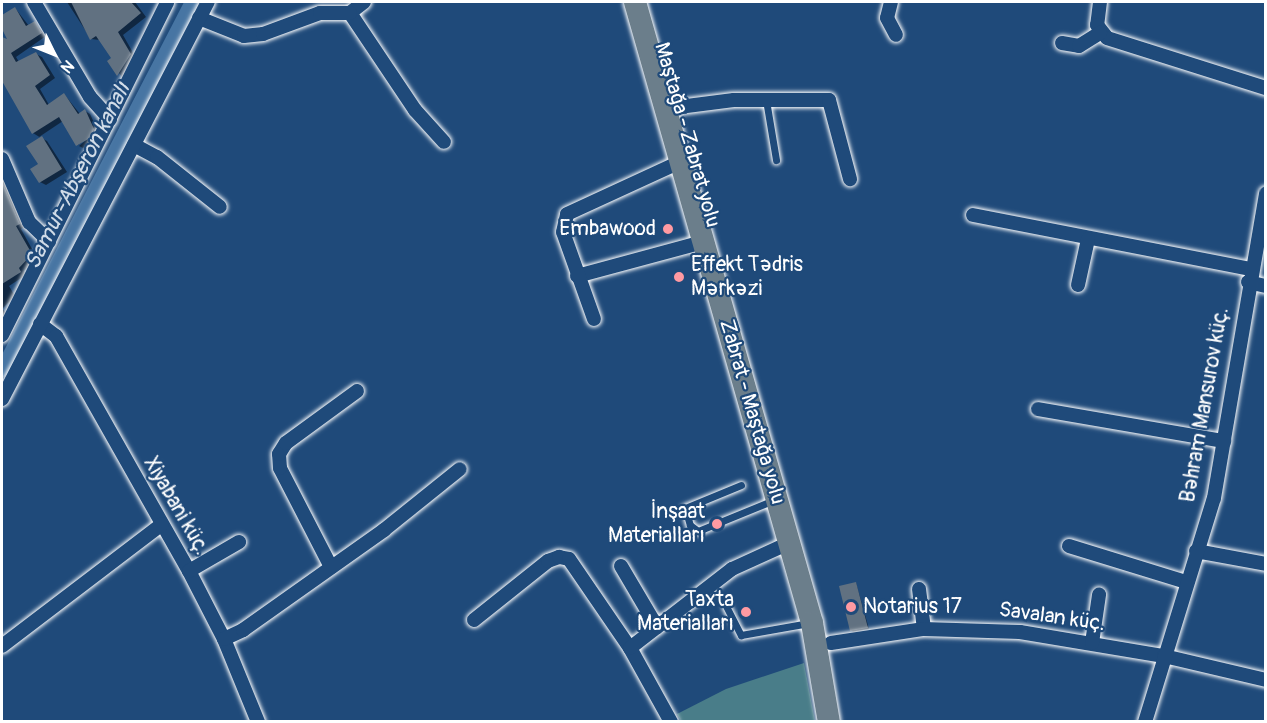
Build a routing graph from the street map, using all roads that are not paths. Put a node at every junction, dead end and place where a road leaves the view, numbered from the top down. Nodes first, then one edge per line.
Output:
1 (34, 2) edge
2 (208, 2) edge
3 (364, 2) edge
4 (635, 2) edge
5 (650, 2) edge
6 (891, 2) edge
7 (1100, 2) edge
8 (163, 3) edge
9 (350, 13) junction
10 (199, 18) junction
11 (1100, 33) junction
12 (896, 35) dead end
13 (1062, 43) dead end
14 (1266, 88) edge
15 (766, 100) junction
16 (679, 107) junction
17 (110, 119) junction
18 (444, 142) dead end
19 (134, 145) junction
20 (2, 159) edge
21 (776, 160) dead end
22 (680, 162) junction
23 (850, 179) dead end
24 (1265, 202) edge
25 (220, 207) dead end
26 (973, 215) dead end
27 (1088, 239) junction
28 (49, 241) junction
29 (703, 242) junction
30 (577, 276) junction
31 (1249, 276) junction
32 (1078, 285) dead end
33 (1266, 286) edge
34 (594, 319) dead end
35 (40, 324) junction
36 (2, 335) edge
37 (357, 391) dead end
38 (2, 399) edge
39 (1038, 409) dead end
40 (1224, 441) junction
41 (460, 469) dead end
42 (741, 485) dead end
43 (776, 499) junction
44 (162, 524) junction
45 (239, 542) dead end
46 (789, 543) junction
47 (1069, 546) dead end
48 (1196, 551) junction
49 (1266, 564) edge
50 (331, 567) junction
51 (621, 567) dead end
52 (189, 571) junction
53 (1186, 582) junction
54 (919, 590) dead end
55 (1100, 595) dead end
56 (726, 606) dead end
57 (474, 620) dead end
58 (812, 623) junction
59 (657, 627) junction
60 (924, 629) junction
61 (224, 639) junction
62 (831, 643) junction
63 (1092, 643) junction
64 (2, 646) edge
65 (630, 648) junction
66 (1164, 656) junction
67 (1266, 680) edge
68 (258, 722) edge
69 (671, 722) edge
70 (829, 722) edge
71 (842, 722) edge
72 (1145, 722) edge

1 - 17 street
2 - 10 street
3 - 9 street
4 - 22 main road, Zabrat - Maştağa yolu
5 - 16 main road, Maştağa - Zabrat yolu
6 - 12 street
7 - 11 street
8 - 17 street
9 - 10 street
9 - 18 street
10 - 19 street
11 - 13 street
11 - 14 street
15 - 16 street
15 - 21 lane
15 - 23 street
16 - 62 main road, Maştağa - Zabrat yolu
17 - 28 street
19 - 25 street
19 - 35 street
20 - 28 street
22 - 29 main road, Zabrat - Maştağa yolu
22 - 30 street
24 - 31 street, Bəhram Mansurov küç.
26 - 27 street
27 - 31 street
27 - 32 street
28 - 36 street
29 - 30 street
29 - 43 main road, Zabrat - Maştağa yolu
30 - 34 street
31 - 33 street
31 - 40 street, Bəhram Mansurov küç.
35 - 38 street
35 - 44 street, Xiyabani küç.
37 - 50 street
39 - 40 street
40 - 48 street, Bəhram Mansurov küç.
41 - 50 street
42 - 43 lane
43 - 46 main road, Zabrat - Maştağa yolu
44 - 52 street, Xiyabani küç.
44 - 64 street
45 - 52 street
46 - 58 main road, Zabrat - Maştağa yolu
46 - 59 street
47 - 53 street
48 - 49 street
48 - 53 street, Bəhram Mansurov küç.
50 - 61 street
51 - 59 street
52 - 61 street, Xiyabani küç.
53 - 66 street, Bəhram Mansurov küç.
54 - 60 street
55 - 63 street
56 - 58 lane
57 - 65 street
58 - 70 main road, Zabrat - Maştağa yolu
59 - 65 street
60 - 62 street, Savalan küç.
60 - 63 street, Savalan küç.
61 - 68 street, Xiyabani küç.
62 - 71 main road, Maştağa - Zabrat yolu
63 - 66 street, Savalan küç.
65 - 69 street
66 - 67 street, Savalan küç.
66 - 72 street, Bəhram Mansurov küç.

